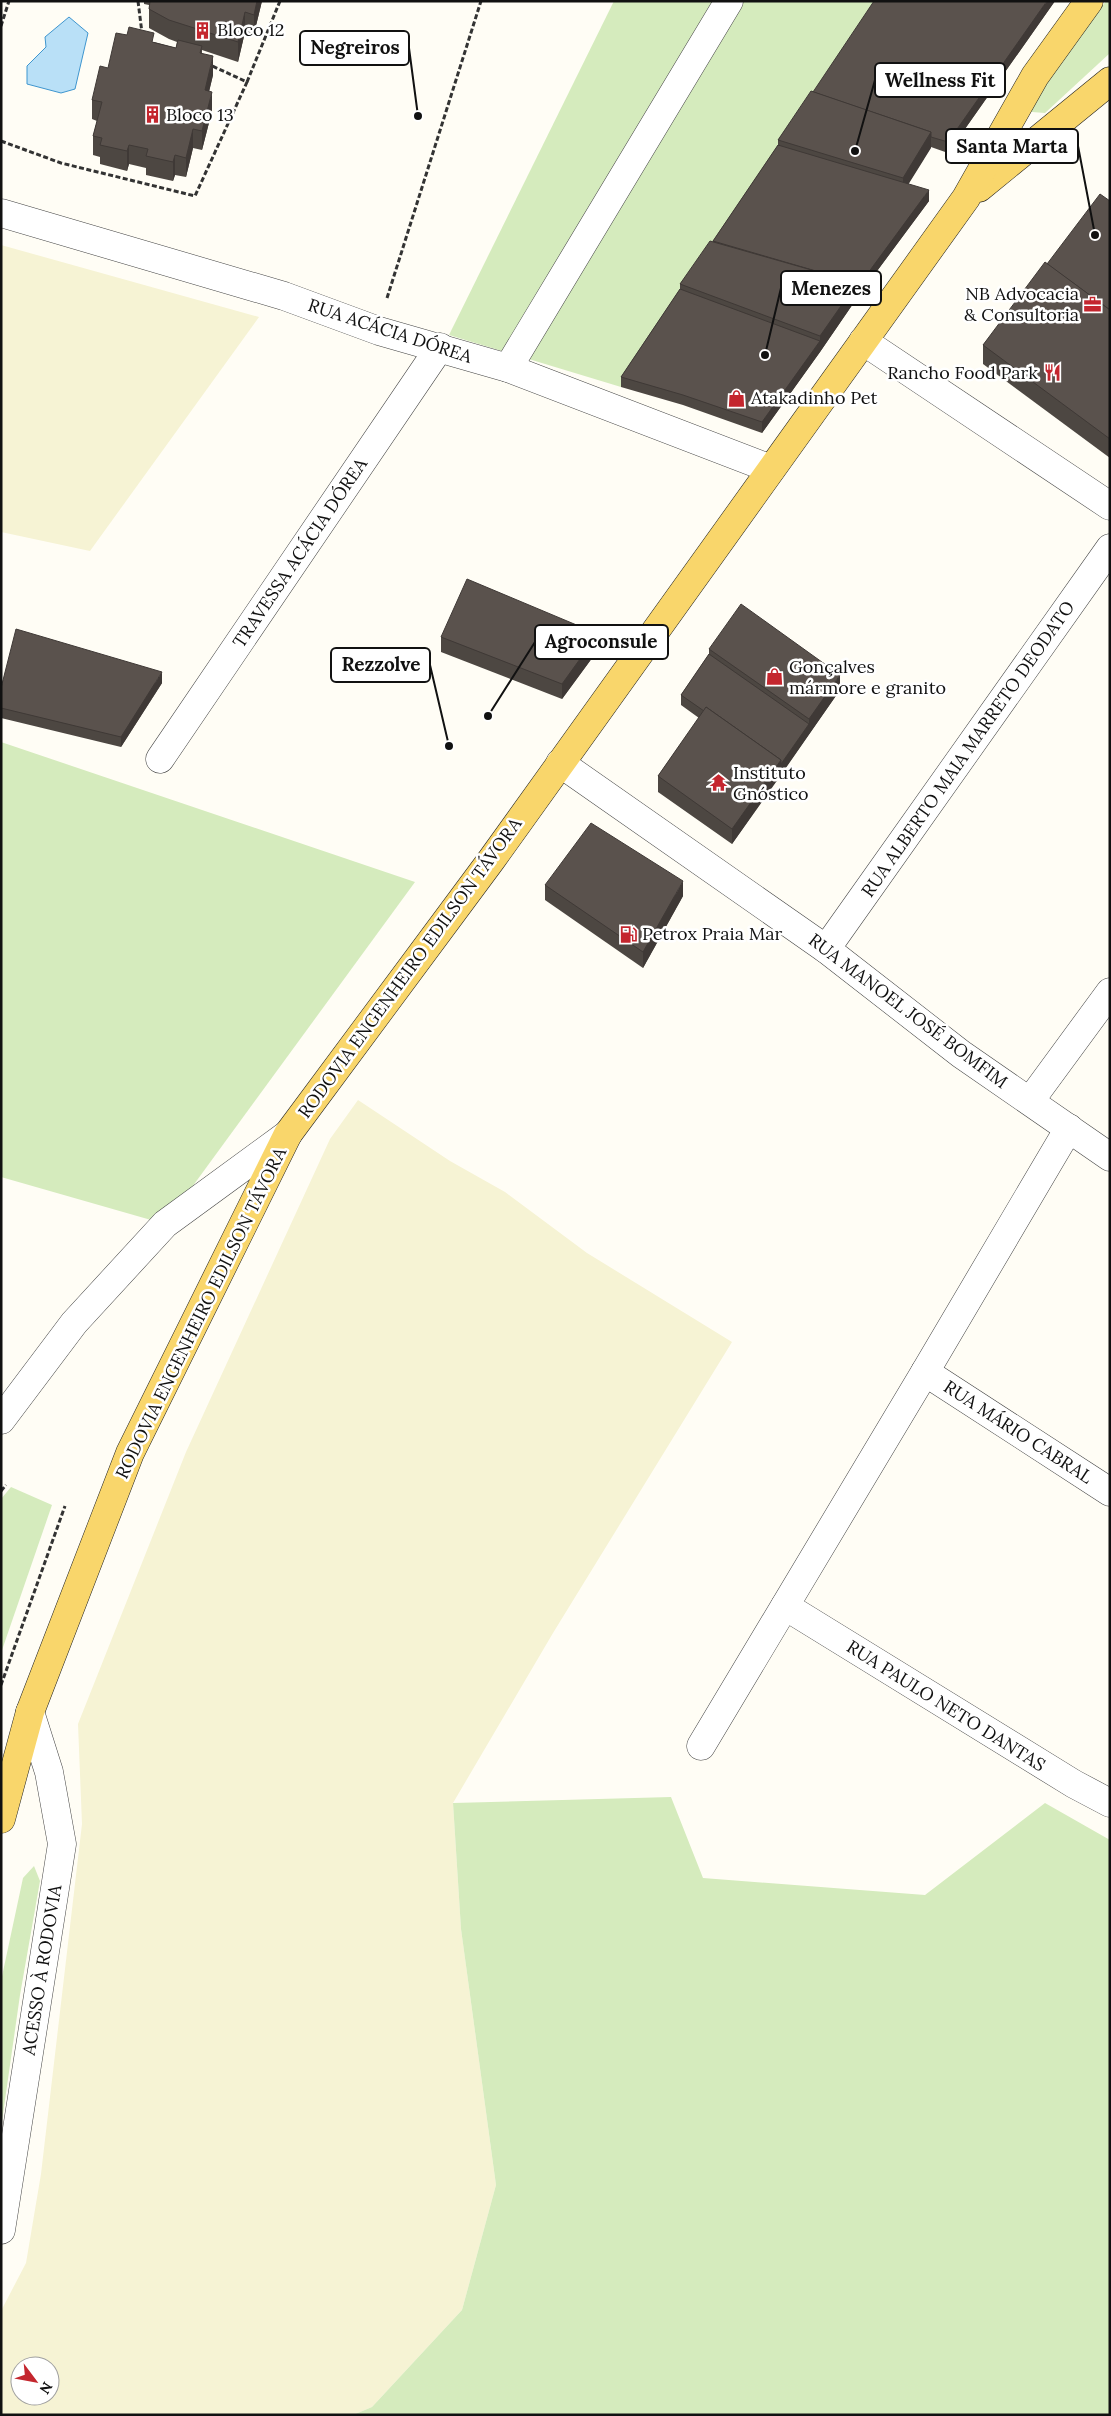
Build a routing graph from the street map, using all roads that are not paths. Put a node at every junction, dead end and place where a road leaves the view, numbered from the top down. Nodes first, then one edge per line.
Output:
1 (729, 1) edge
2 (1089, 1) edge
3 (1110, 81) edge
4 (966, 198) junction
5 (1, 213) edge
6 (863, 341) junction
7 (440, 347) junction
8 (508, 368) junction
9 (771, 469) junction
10 (1110, 506) edge
11 (1110, 548) edge
12 (160, 759) dead end
13 (560, 763) junction
14 (826, 949) junction
15 (1110, 992) edge
16 (1030, 1101) junction
17 (1069, 1128) junction
18 (288, 1134) junction
19 (1110, 1156) edge
20 (926, 1372) junction
21 (1, 1420) edge
22 (1110, 1492) edge
23 (785, 1606) junction
24 (30, 1712) junction
25 (701, 1746) dead end
26 (1110, 1803) edge
27 (1, 1819) edge
28 (1, 2230) edge

1 - 8 street
2 - 4 main road, RODOVIA ENGENHEIRO EDILSON TÁVORA
3 - 4 main road, RODOVIA ENGENHEIRO EDILSON TÁVORA
4 - 6 main road, RODOVIA ENGENHEIRO EDILSON TÁVORA
5 - 7 street, RUA ACÁCIA DÓREA
6 - 9 main road, RODOVIA ENGENHEIRO EDILSON TÁVORA
6 - 10 street
7 - 8 street, RUA ACÁCIA DÓREA
7 - 12 street, TRAVESSA ACÁCIA DÓREA
8 - 9 street, RUA ACÁCIA DÓREA
9 - 13 main road, RODOVIA ENGENHEIRO EDILSON TÁVORA
11 - 14 street, RUA ALBERTO MAIA MARRETO DEODATO
13 - 14 street, RUA MANOEL JOSÉ BOMFIM
13 - 18 main road, RODOVIA ENGENHEIRO EDILSON TÁVORA
14 - 16 street, RUA MANOEL JOSÉ BOMFIM
15 - 16 street
16 - 17 street, RUA MANOEL JOSÉ BOMFIM
17 - 19 street, RUA MANOEL JOSÉ BOMFIM
17 - 20 street
18 - 21 street
18 - 24 main road, RODOVIA ENGENHEIRO EDILSON TÁVORA
20 - 22 street, RUA MÁRIO CABRAL
20 - 23 street
23 - 25 street
23 - 26 street, RUA PAULO NETO DANTAS
24 - 27 main road, RODOVIA ENGENHEIRO EDILSON TÁVORA
24 - 28 street, ACESSO À RODOVIA

